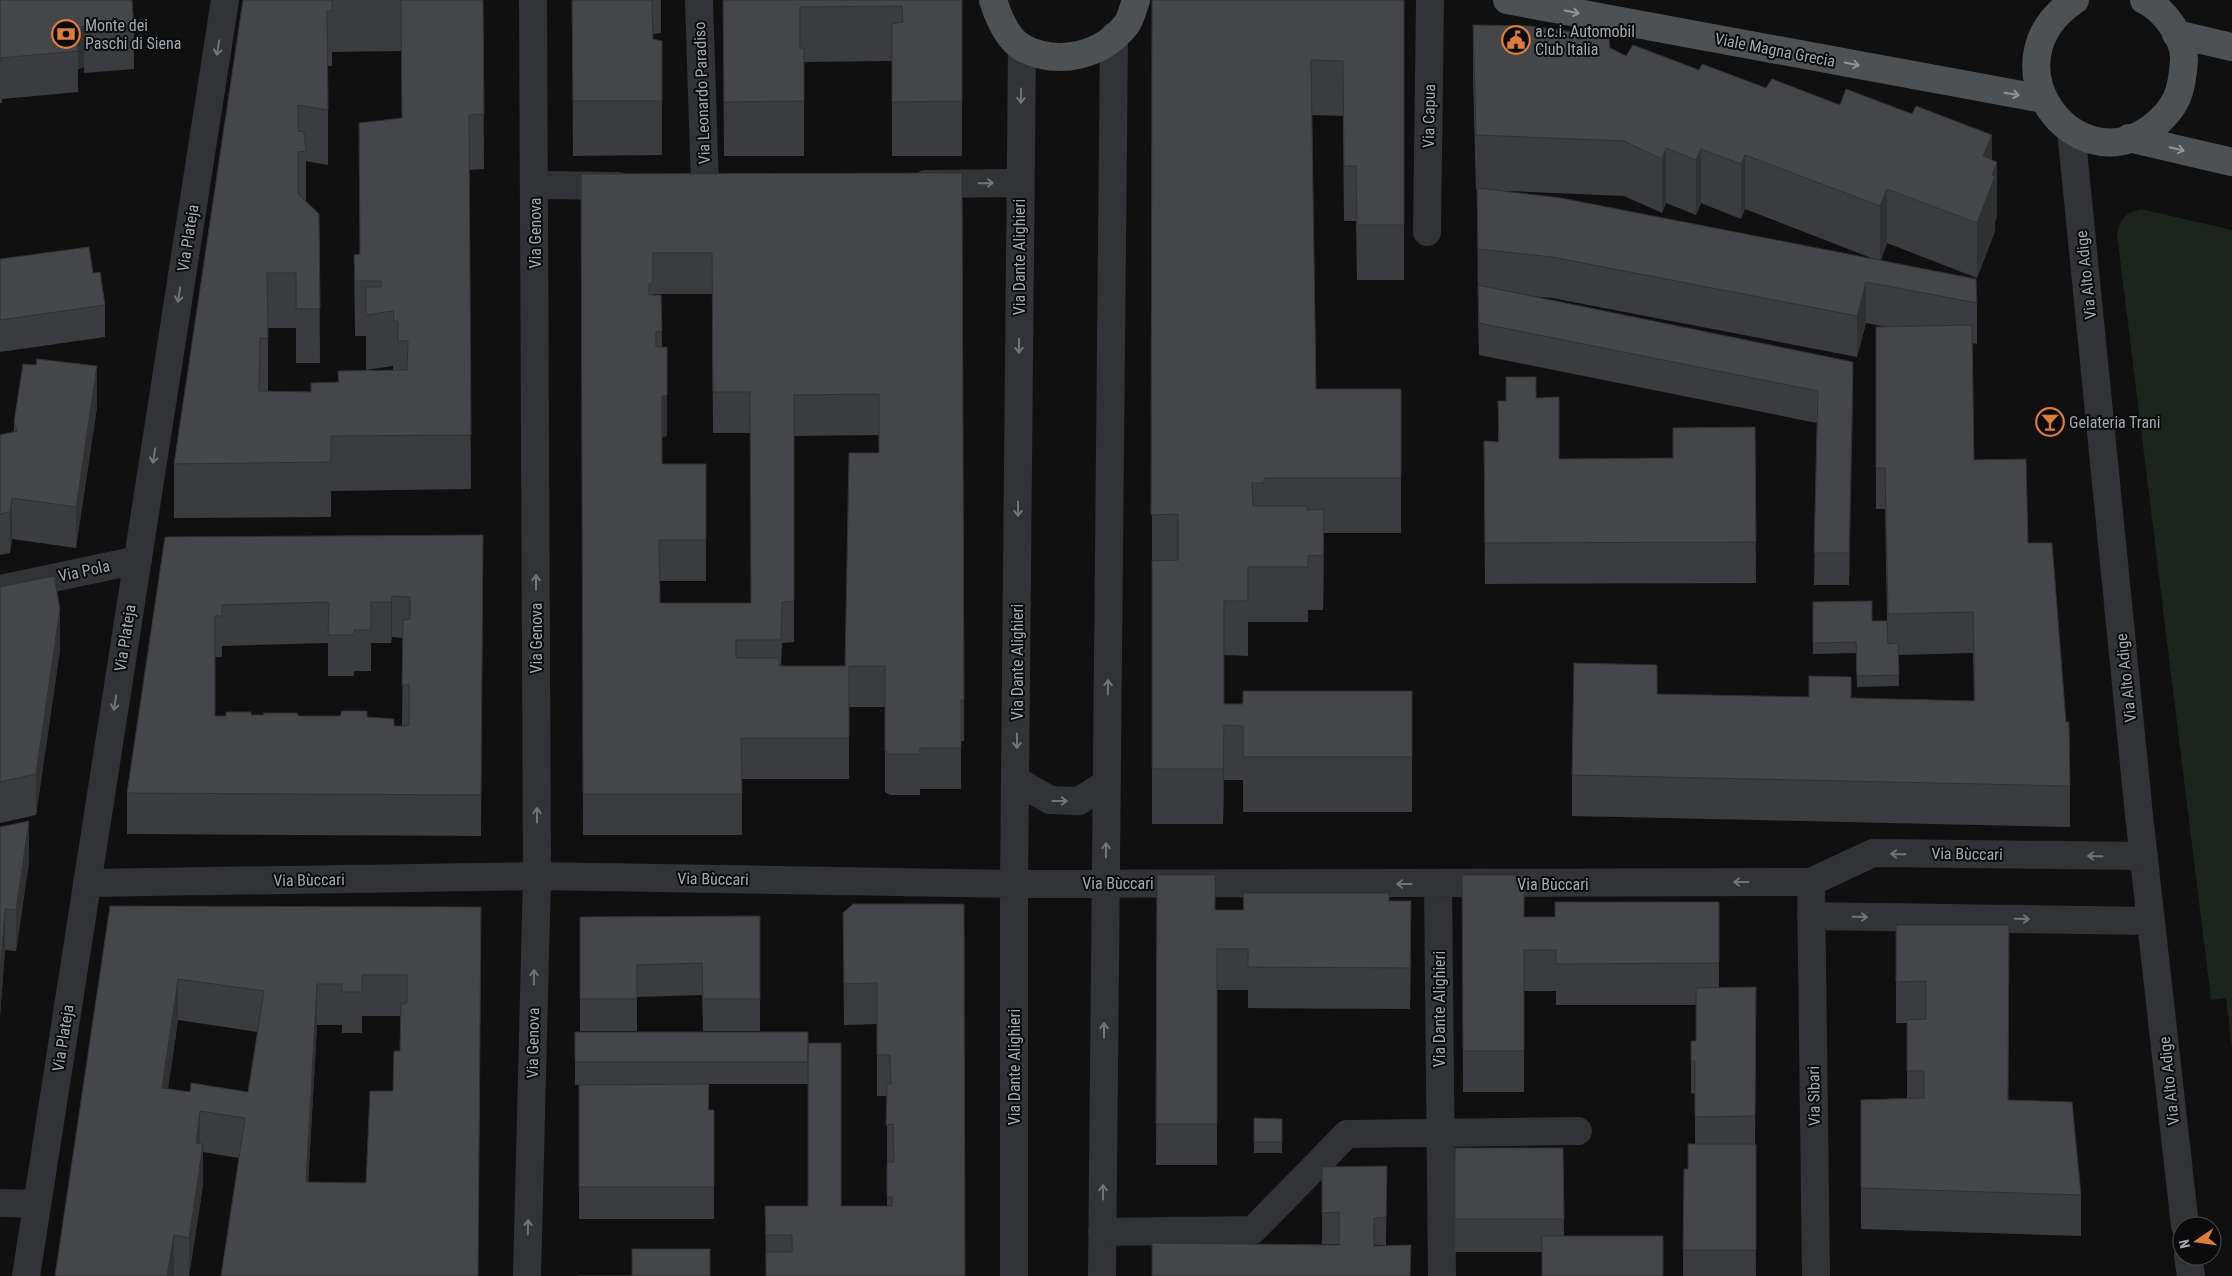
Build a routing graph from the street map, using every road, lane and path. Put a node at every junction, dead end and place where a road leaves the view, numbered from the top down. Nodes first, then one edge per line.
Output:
1 (225, 0) edge
2 (533, 0) edge
3 (699, 0) edge
4 (993, 0) edge
5 (1136, 0) edge
6 (1430, 0) edge
7 (1507, 0) edge
8 (2144, 0) edge
9 (2063, 2) edge
10 (2176, 34) junction
11 (1114, 36) junction
12 (1022, 47) junction
13 (2232, 47) edge
14 (2043, 99) junction
15 (2071, 130) junction
16 (2129, 138) junction
17 (2232, 162) edge
18 (1019, 183) junction
19 (901, 184) edge
20 (534, 185) junction
21 (639, 186) edge
22 (676, 186) edge
23 (734, 186) edge
24 (705, 187) junction
25 (1427, 232) dead end
26 (138, 560) junction
27 (0, 589) edge
28 (1017, 780) junction
29 (1107, 783) junction
30 (2144, 856) junction
31 (537, 876) junction
32 (1811, 882) junction
33 (87, 883) junction
34 (1105, 883) junction
35 (1014, 884) junction
36 (1438, 884) junction
37 (1811, 916) junction
38 (2151, 922) junction
39 (1578, 1130) dead end
40 (1440, 1133) junction
41 (0, 1202) edge
42 (37, 1204) junction
43 (2184, 1216) edge
44 (1102, 1232) junction
45 (26, 1276) edge
46 (527, 1276) edge
47 (1014, 1276) edge
48 (1102, 1276) edge
49 (1442, 1276) edge
50 (1816, 1276) edge

1 -> 26 street, Via Plateja
2 - 20 street, Via Genova
3 - 24 street, Via Leonardo Paradiso
4 - 12 main road
5 - 11 main road
6 - 25 street, Via Capua
7 -> 14 main road, Viale Magna Grecia
8 - 10 main road
9 - 14 main road
10 - 13 main road
10 - 16 main road
11 - 12 main road
29 -> 11 street
12 -> 18 street, Via Dante Alighieri
14 - 15 main road
15 - 16 main road
15 - 30 street, Via Alto Adige
16 -> 17 main road
19 -> 18 street
18 -> 28 street, Via Dante Alighieri
20 - 21 street
31 -> 20 street, Via Genova
22 - 24 street
23 - 24 street
26 - 27 street, Via Pola
26 -> 33 street, Via Plateja
28 -> 29 street
28 - 35 street, Via Dante Alighieri
34 -> 29 street
30 -> 32 street, Via Bùccari
30 - 38 street, Via Alto Adige
31 - 33 street, Via Bùccari
31 - 35 street, Via Bùccari
46 -> 31 street, Via Genova
32 -> 36 street, Via Bùccari
32 - 37 street, Via Sibari
33 - 42 street, Via Plateja
34 - 35 street, Via Bùccari
36 -> 34 street, Via Bùccari
44 -> 34 street
35 - 47 street, Via Dante Alighieri
36 - 40 street, Via Dante Alighieri
37 -> 38 street
37 - 50 street, Via Sibari
38 - 43 street, Via Alto Adige
39 - 40 street
40 - 44 street
40 - 49 street, Via Dante Alighieri
41 - 42 street
42 - 45 street, Via Plateja
44 - 48 street

